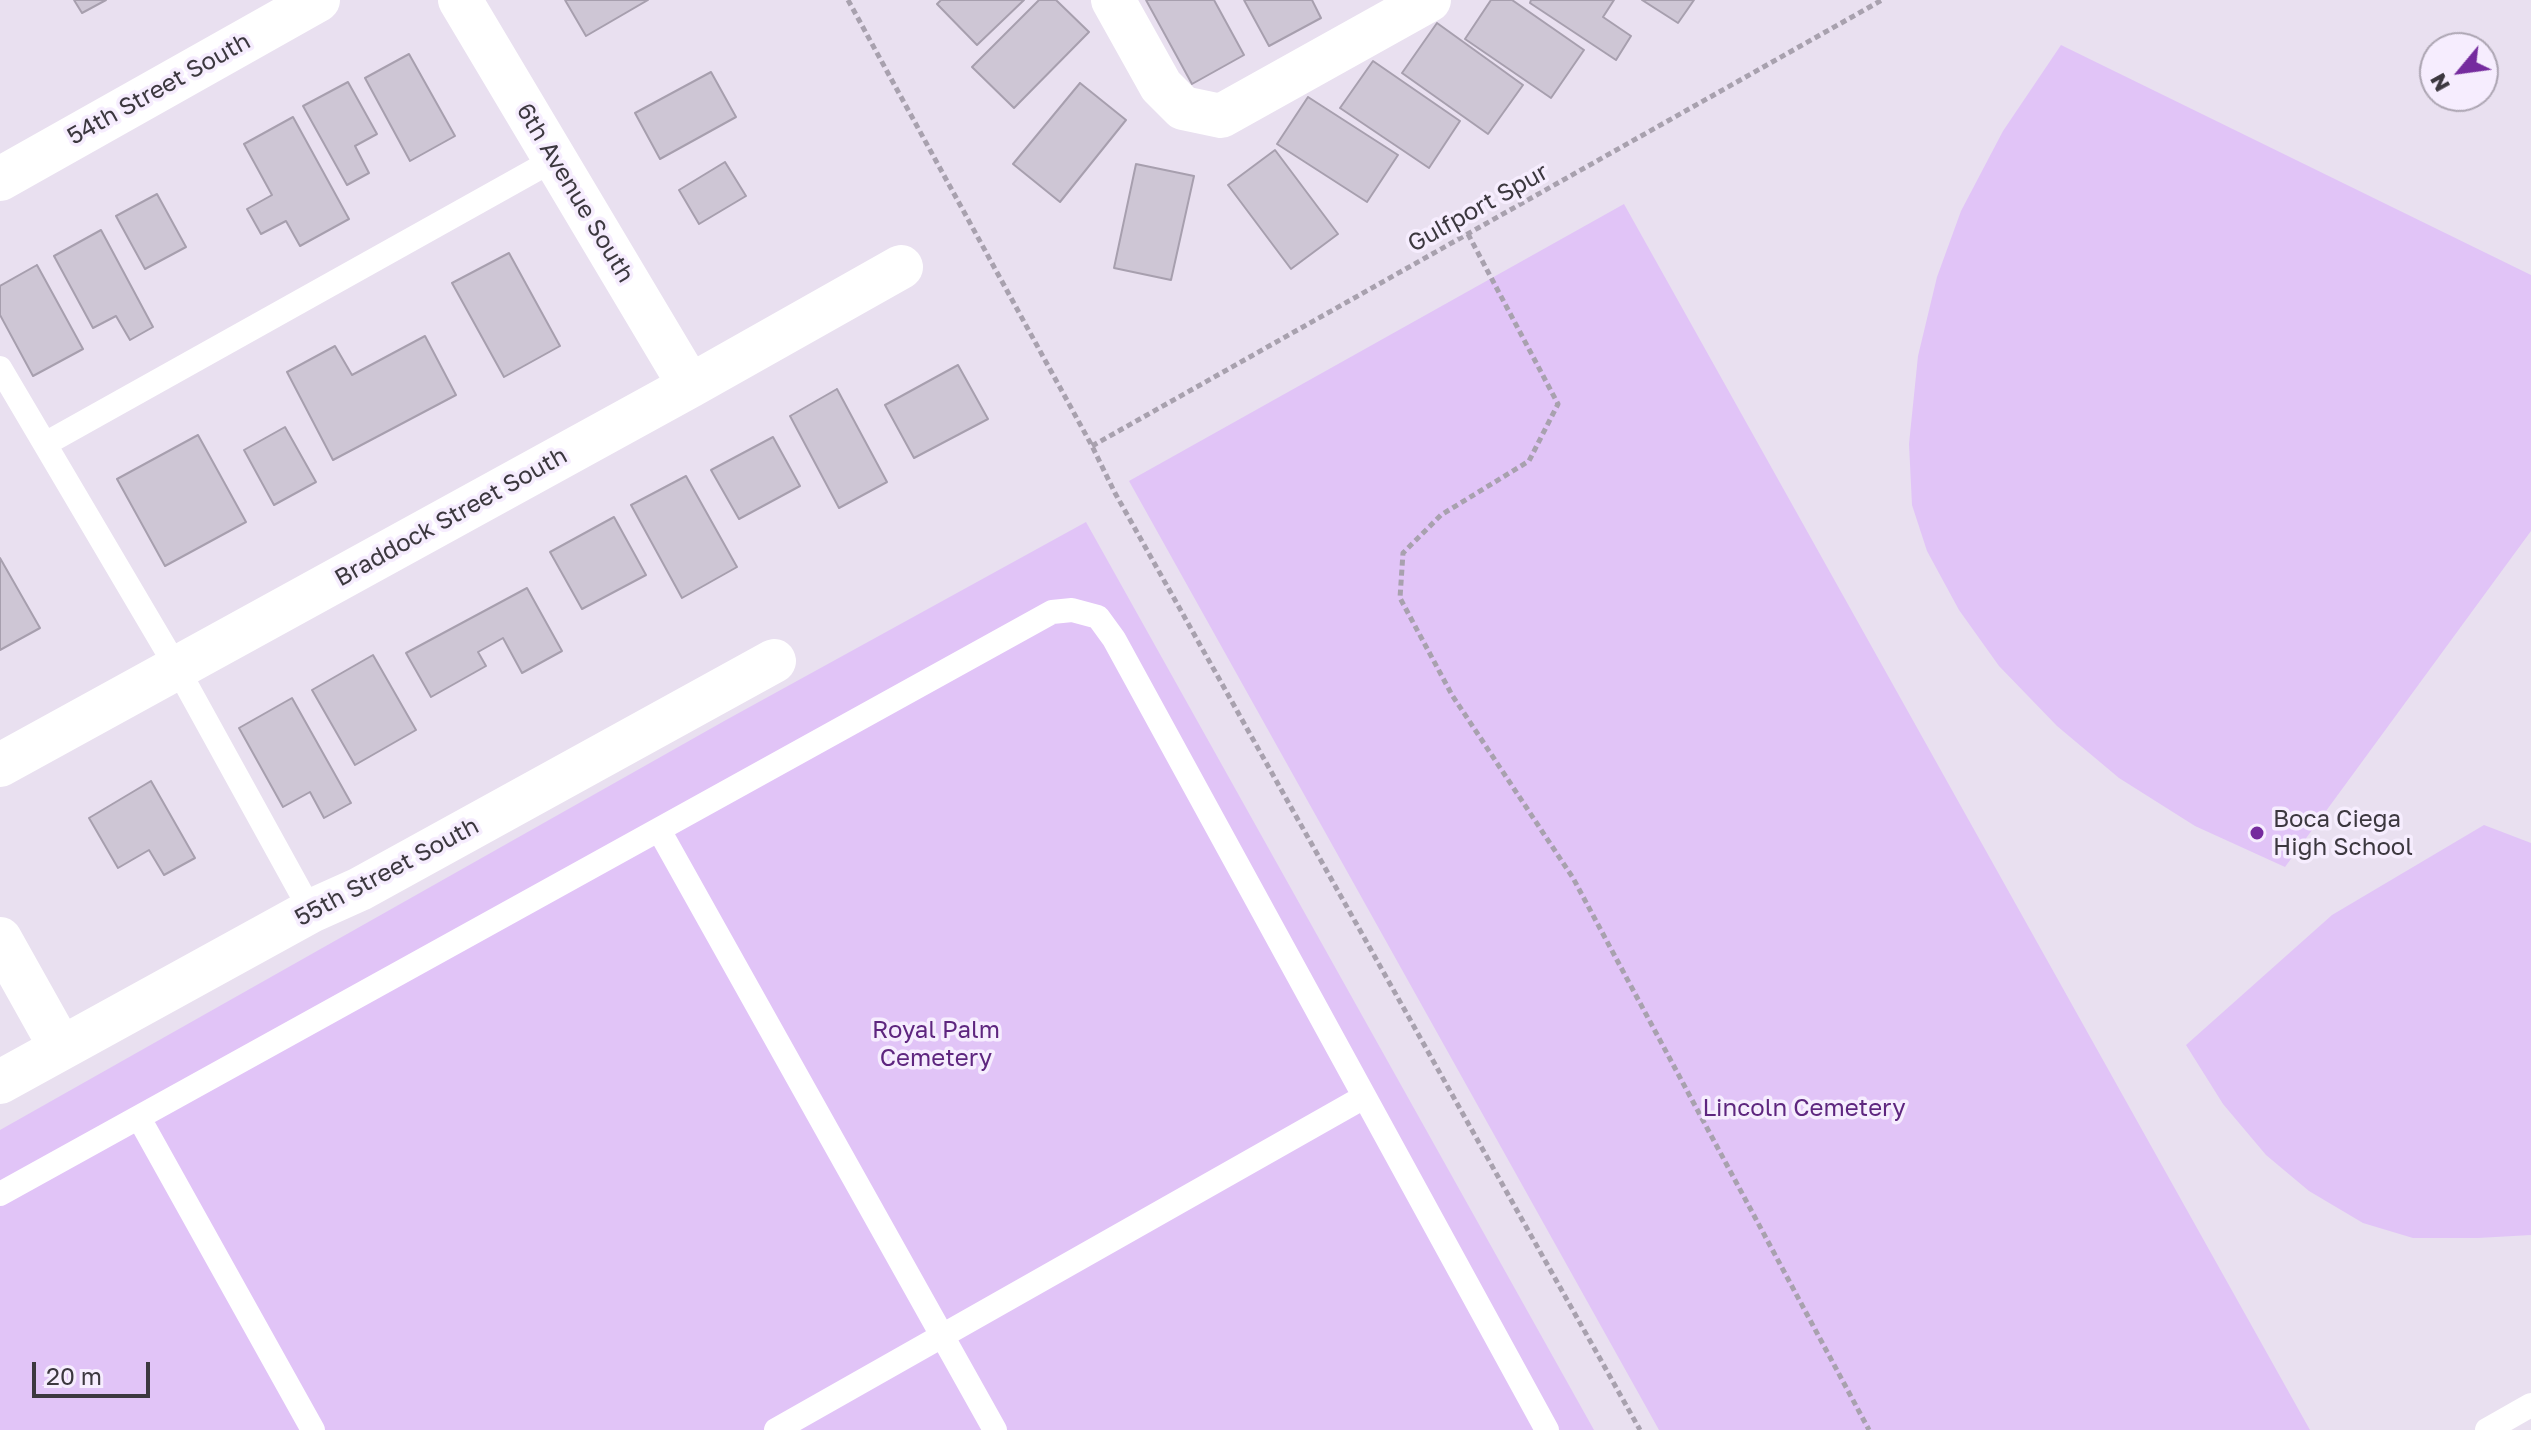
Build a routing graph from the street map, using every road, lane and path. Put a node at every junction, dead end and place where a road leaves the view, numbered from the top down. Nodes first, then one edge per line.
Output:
1 (318, 0) edge
2 (460, 0) edge
3 (848, 0) edge
4 (1113, 0) edge
5 (1429, 0) edge
6 (1882, 0) edge
7 (555, 159) junction
8 (0, 179) edge
9 (1468, 234) junction
10 (901, 267) dead end
11 (0, 368) edge
12 (690, 386) junction
13 (45, 444) junction
14 (1092, 446) junction
15 (774, 661) dead end
16 (177, 668) junction
17 (0, 765) edge
18 (659, 830) junction
19 (311, 911) junction
20 (0, 939) edge
21 (61, 1048) junction
22 (0, 1082) edge
23 (1364, 1097) junction
24 (139, 1118) junction
25 (0, 1194) edge
26 (943, 1338) junction
27 (2531, 1405) edge
28 (313, 1430) edge
29 (776, 1430) edge
30 (995, 1430) edge
31 (1547, 1430) edge
32 (1640, 1430) edge
33 (1869, 1430) edge
34 (2487, 1430) edge

1 - 8 street, 54th Street South
2 - 7 street, 6th Avenue South
3 - 14 path
4 - 5 street
6 - 9 path, Gulfport Spur
7 - 12 street, 6th Avenue South
7 - 13 lane
9 - 14 path, Gulfport Spur
9 - 33 path
10 - 12 street, Braddock Street South
11 - 13 lane
12 - 16 street, Braddock Street South
13 - 16 lane
14 - 32 path
15 - 19 street, 55th Street South
16 - 17 street, Braddock Street South
16 - 19 lane
18 - 23 lane
18 - 24 lane
18 - 26 lane
19 - 21 street, 55th Street South
20 - 21 street
21 - 22 street, 55th Street South
23 - 26 lane
23 - 31 lane
24 - 25 lane
24 - 28 lane
26 - 29 lane
26 - 30 lane
27 - 34 lane

